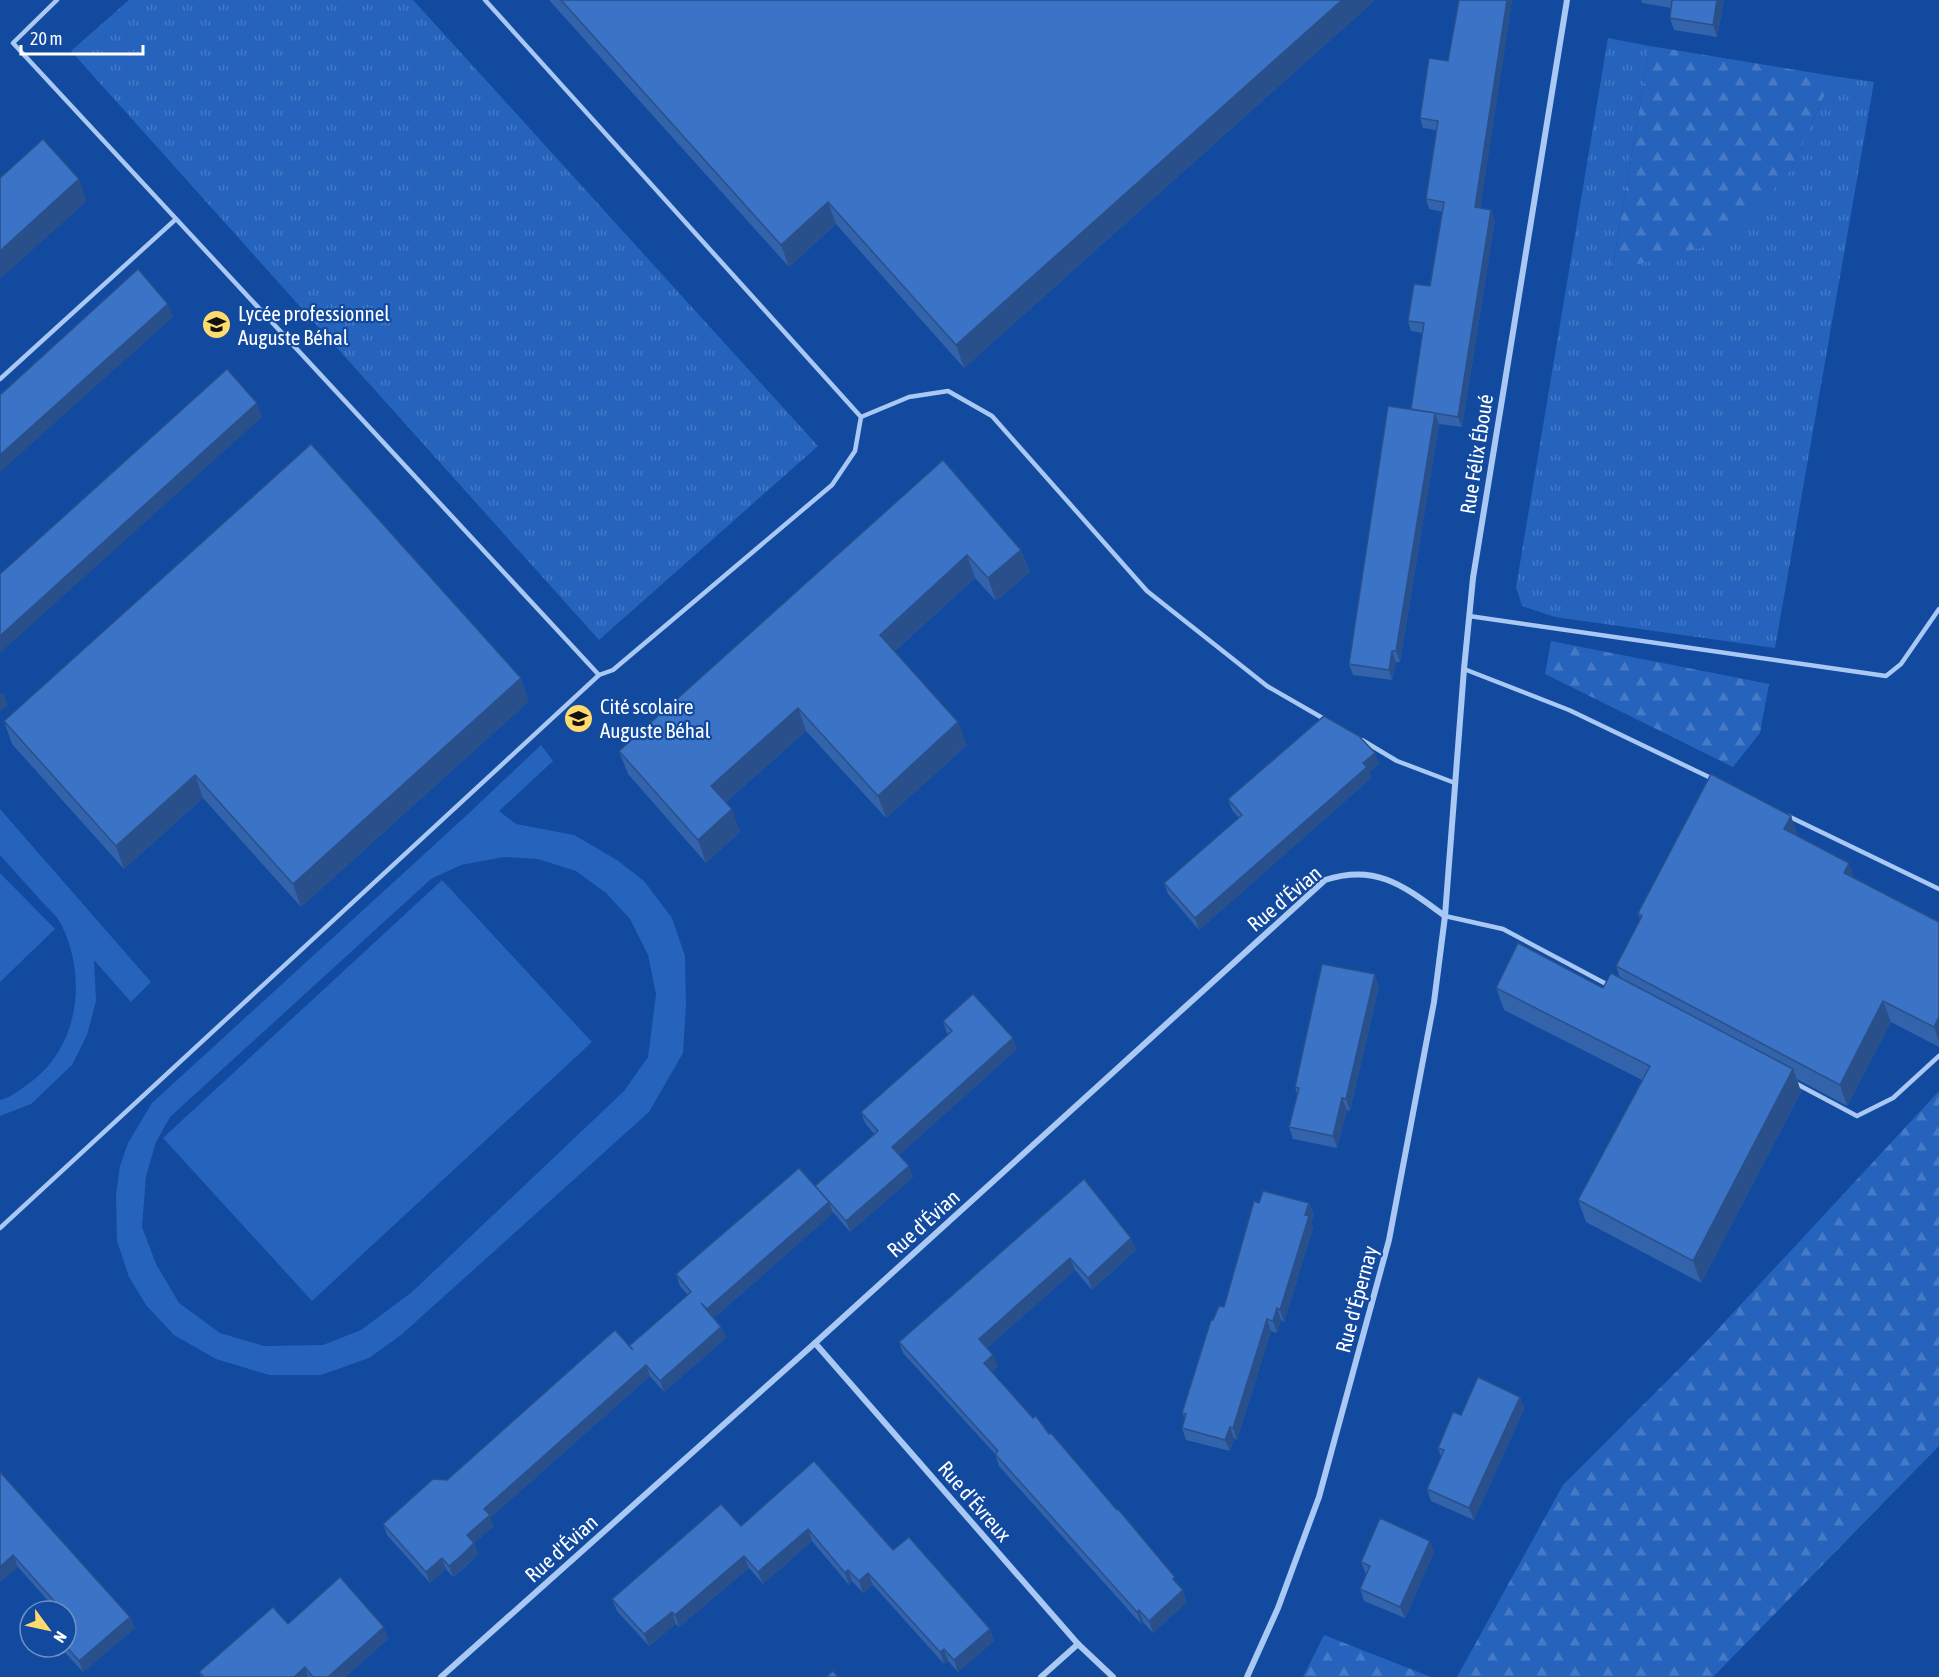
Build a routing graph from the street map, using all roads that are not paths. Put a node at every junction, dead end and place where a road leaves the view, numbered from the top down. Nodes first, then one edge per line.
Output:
1 (57, 0) edge
2 (485, 0) edge
3 (1567, 0) edge
4 (176, 219) junction
5 (0, 379) edge
6 (861, 417) junction
7 (1939, 609) edge
8 (1469, 616) junction
9 (1464, 669) junction
10 (599, 675) junction
11 (1327, 720) edge
12 (1357, 738) edge
13 (1715, 781) edge
14 (1455, 783) junction
15 (1779, 812) edge
16 (1939, 889) edge
17 (1445, 916) junction
18 (1615, 988) edge
19 (1939, 1056) edge
20 (1794, 1083) edge
21 (0, 1228) edge
22 (814, 1343) junction
23 (1078, 1644) junction
24 (441, 1677) edge
25 (1041, 1677) edge
26 (1113, 1677) edge
27 (1247, 1677) edge

1 - 4 lane
2 - 6 lane
3 - 8 street, Rue Félix Éboué
4 - 5 lane
4 - 10 lane
6 - 10 lane
6 - 11 lane
7 - 8 lane
8 - 9 street, Rue Félix Éboué
9 - 13 lane
9 - 14 street, Rue Félix Éboué
10 - 21 lane
12 - 14 lane
14 - 17 street, Rue Félix Éboué
15 - 16 lane
17 - 18 lane
17 - 22 street, Rue d'Évian
17 - 27 street, Rue d'Épernay
19 - 20 lane
22 - 23 street, Rue d'Évreux
22 - 24 street, Rue d'Évian
23 - 25 street
23 - 26 street, Rue d'Évreux

